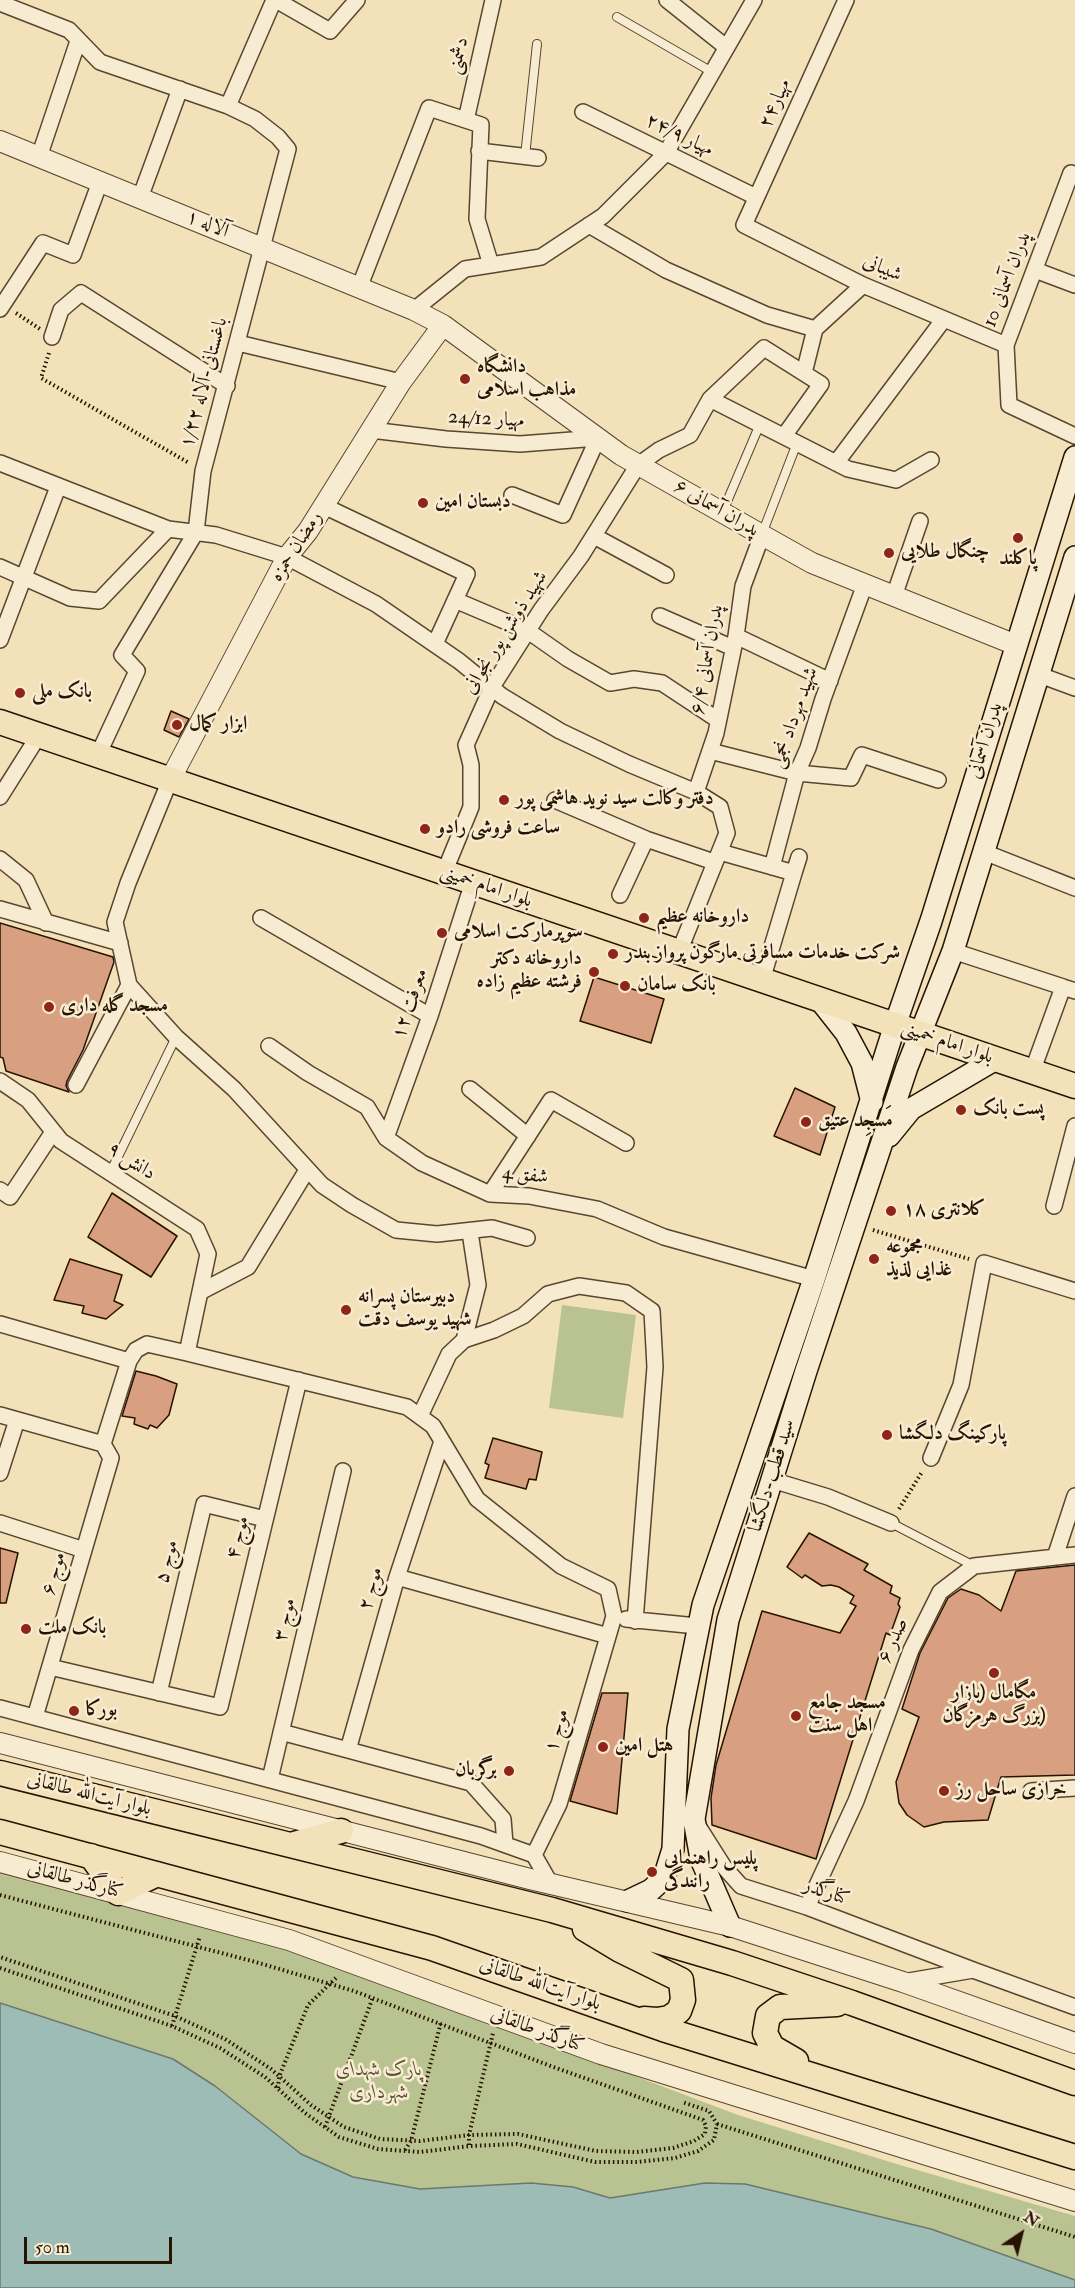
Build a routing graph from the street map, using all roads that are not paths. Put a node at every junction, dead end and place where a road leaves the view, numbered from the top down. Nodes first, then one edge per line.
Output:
1 (275, 0) edge
2 (357, 0) edge
3 (493, 0) edge
4 (668, 0) edge
5 (754, 0) edge
6 (846, 0) edge
7 (0, 3) edge
8 (617, 17) dead end
9 (78, 40) junction
10 (537, 44) dead end
11 (726, 47) junction
12 (712, 72) junction
13 (180, 89) junction
14 (228, 106) junction
15 (583, 112) dead end
16 (466, 120) junction
17 (0, 141) edge
18 (479, 151) junction
19 (666, 153) junction
20 (39, 157) junction
21 (531, 157) joint
22 (1071, 173) dead end
23 (100, 182) junction
24 (756, 197) junction
25 (140, 198) junction
26 (589, 225) junction
27 (744, 225) joint
28 (261, 247) junction
29 (491, 265) junction
30 (1035, 270) junction
31 (863, 285) junction
32 (1075, 285) edge
33 (359, 288) junction
34 (1, 306) edge
35 (414, 310) junction
36 (944, 319) junction
37 (443, 325) junction
38 (815, 329) junction
39 (52, 337) road end
40 (238, 343) junction
41 (1006, 345) junction
42 (804, 374) junction
43 (401, 382) junction
44 (227, 386) junction
45 (710, 399) junction
46 (760, 424) junction
47 (371, 430) junction
48 (1075, 436) edge
49 (598, 438) junction
50 (791, 440) junction
51 (1075, 457) edge
52 (931, 460) dead end
53 (836, 462) junction
54 (0, 463) edge
55 (639, 465) junction
56 (58, 487) junction
57 (512, 495) dead end
58 (324, 506) junction
59 (722, 513) junction
60 (920, 521) dead end
61 (168, 529) junction
62 (196, 532) junction
63 (762, 535) junction
64 (594, 536) junction
65 (287, 557) junction
66 (1075, 557) edge
67 (0, 567) edge
68 (666, 575) dead end
69 (25, 576) junction
70 (865, 584) junction
71 (894, 596) junction
72 (455, 600) junction
73 (660, 616) dead end
74 (528, 631) junction
75 (0, 640) edge
76 (734, 642) junction
77 (435, 644) junction
78 (1016, 645) junction
79 (1037, 674) junction
80 (830, 681) junction
81 (492, 687) junction
82 (1075, 688) edge
83 (718, 720) junction
84 (0, 722) edge
85 (39, 735) junction
86 (710, 751) junction
87 (98, 755) junction
88 (797, 773) junction
89 (170, 780) junction
90 (938, 780) dead end
91 (696, 792) junction
92 (0, 797) edge
93 (555, 800) dead end
94 (646, 839) junction
95 (984, 852) junction
96 (717, 857) junction
97 (800, 857) dead end
98 (0, 859) edge
99 (772, 867) junction
100 (444, 873) junction
101 (794, 873) junction
102 (473, 882) junction
103 (1075, 888) edge
104 (620, 895) dead end
105 (0, 909) edge
106 (261, 918) dead end
107 (46, 923) junction
108 (120, 943) junction
109 (953, 951) junction
110 (679, 952) junction
111 (762, 980) junction
112 (129, 985) junction
113 (1069, 989) edge
114 (820, 1000) junction
115 (430, 1016) junction
116 (895, 1025) junction
117 (920, 1034) junction
118 (176, 1037) junction
119 (269, 1046) dead end
120 (996, 1059) junction
121 (1032, 1072) junction
122 (0, 1081) edge
123 (75, 1085) dead end
124 (1075, 1086) edge
125 (470, 1089) dead end
126 (872, 1102) junction
127 (1075, 1126) edge
128 (53, 1132) junction
129 (528, 1136) junction
130 (386, 1137) junction
131 (626, 1143) dead end
132 (882, 1146) junction
133 (307, 1170) junction
134 (110, 1173) junction
135 (0, 1190) edge
136 (490, 1194) junction
137 (1054, 1206) dead end
138 (470, 1232) junction
139 (527, 1238) dead end
140 (814, 1280) junction
141 (1075, 1291) edge
142 (200, 1292) junction
143 (0, 1324) edge
144 (464, 1340) junction
145 (187, 1353) junction
146 (129, 1361) junction
147 (786, 1363) junction
148 (806, 1371) junction
149 (299, 1380) junction
150 (0, 1415) edge
151 (420, 1416) junction
152 (17, 1420) junction
153 (442, 1441) junction
154 (103, 1444) junction
155 (931, 1458) road end
156 (342, 1471) dead end
157 (0, 1473) edge
158 (772, 1480) junction
159 (1075, 1496) edge
160 (266, 1519) junction
161 (0, 1522) edge
162 (891, 1522) joint
163 (84, 1550) junction
164 (1075, 1555) edge
165 (1055, 1557) junction
166 (974, 1566) junction
167 (397, 1577) junction
168 (614, 1616) junction
169 (635, 1621) junction
170 (697, 1626) junction
171 (608, 1636) junction
172 (50, 1667) junction
173 (159, 1693) junction
174 (0, 1708) edge
175 (35, 1717) junction
176 (281, 1732) junction
177 (0, 1743) edge
178 (348, 1750) junction
179 (0, 1773) edge
180 (270, 1779) junction
181 (1075, 1788) edge
182 (1031, 1791) dead end
183 (694, 1819) junction
184 (341, 1831) junction
185 (0, 1832) edge
186 (505, 1844) junction
187 (293, 1845) junction
188 (534, 1855) junction
189 (91, 1856) junction
190 (0, 1862) edge
191 (157, 1874) junction
192 (550, 1883) junction
193 (117, 1893) junction
194 (628, 1901) junction
195 (807, 1907) junction
196 (552, 1910) junction
197 (730, 1926) junction
198 (974, 1970) junction
199 (903, 1982) junction
200 (852, 2002) junction
201 (1075, 2007) edge
202 (635, 2018) junction
203 (1075, 2043) edge
204 (832, 2082) junction
205 (1075, 2083) edge
206 (1075, 2157) edge
207 (1075, 2201) edge

1 - 2 street
1 - 14 street
3 - 16 street, دشمنی
4 - 11 street
5 - 11 street
6 - 24 street, مهیار۲۴
7 - 9 street
8 - 12 lane
9 - 13 street
9 - 20 street
10 - 21 lane
11 - 12 street
12 - 19 street
13 - 14 street
13 - 25 street
14 - 28 street, باغستانی-آلاله ۱/۲۲
15 - 19 street, مهیار ۲۴/۹
16 - 18 street
16 - 33 street
17 - 20 street, آلاله ۱
18 - 21 street
18 - 29 street
19 - 24 street, مهیار ۲۴/۹
19 - 26 street
20 - 23 street, آلاله ۱
22 - 30 street, پدران آسمانی 10
23 - 25 street, آلاله ۱
23 - 34 street
24 - 27 street, مهیار۲۴
25 - 28 street, آلاله ۱
26 - 29 street
26 - 38 street
27 - 31 street, شیبانی
28 - 33 street, آلاله ۱
28 - 40 street, باغستانی-آلاله ۱/۲۲
29 - 35 street
30 - 32 street
30 - 41 street, پدران آسمانی 10
31 - 36 street, شیبانی
31 - 38 street
33 - 35 street, آلاله ۱
35 - 37 street, آلاله ۱
36 - 41 street, شیبانی
36 - 53 street
37 - 43 street, رمضان حمزه
37 - 49 street, پدران آسمانی ۶
38 - 42 street
39 - 44 street
40 - 43 street
40 - 44 street, باغستانی-آلاله ۱/۲۲
41 - 48 street, پدران آسمانی 10
42 - 45 street
42 - 50 street
43 - 47 street, رمضان حمزه
44 - 62 street, باغستانی-آلاله ۱/۲۲
45 - 46 street
45 - 55 street
46 - 50 street
46 - 59 lane
47 - 49 street, مهیار 24/12
47 - 58 street, رمضان حمزه
49 - 55 street, پدران آسمانی ۶
49 - 57 street
50 - 53 street
50 - 63 lane
51 - 78 main road, پدران آسمانی
52 - 53 street
54 - 56 street
55 - 59 street, پدران آسمانی ۶
55 - 64 street, شهید ذوشن پور نجوانی
56 - 61 street
56 - 69 street
58 - 65 street, رمضان حمزه
58 - 72 street
59 - 63 street, پدران آسمانی ۶
60 - 71 street
61 - 62 street
61 - 69 street
62 - 65 street
62 - 87 street
63 - 70 street, پدران آسمانی ۶
63 - 76 street, پدران آسمانی ۶/۴
64 - 68 street
64 - 74 street, شهید ذوشن پور نجوانی
65 - 77 street
65 - 89 street, رمضان حمزه
66 - 79 main road, پدران آسمانی
67 - 69 street
69 - 75 street
70 - 71 street, پدران آسمانی ۶
70 - 80 street, شهید مهرداد نجمی
71 - 78 street, پدران آسمانی ۶
72 - 74 street
72 - 77 street
73 - 76 street
74 - 81 street, شهید ذوشن پور نجوانی
74 - 83 street
76 - 80 street
76 - 83 street, پدران آسمانی ۶/۴
77 - 81 street
78 - 116 main road, پدران آسمانی
79 - 82 street
79 - 95 main road, پدران آسمانی
80 - 88 street, شهید مهرداد نجمی
81 - 91 street
81 - 100 street, شهید ذوشن پور نجوانی
83 - 86 street, پدران آسمانی ۶/۴
84 - 85 main road, بلوار امام خمینی
85 - 87 main road, بلوار امام خمینی
85 - 92 street
86 - 88 street
86 - 91 street, پدران آسمانی ۶/۴
87 - 89 main road, بلوار امام خمینی
88 - 90 street
88 - 99 street, شهید مهرداد نجمی
89 - 100 main road, بلوار امام خمینی
89 - 108 street
91 - 96 street
93 - 94 street
94 - 96 street
94 - 104 street
95 - 103 street
95 - 109 main road, پدران آسمانی
96 - 99 street
96 - 110 street
97 - 101 street
98 - 107 street
99 - 101 street
100 - 102 main road, بلوار امام خمینی
101 - 111 street
102 - 110 main road, بلوار امام خمینی
102 - 115 street, معرفت ۱۲
105 - 107 street
106 - 115 street
107 - 108 street
108 - 112 street
109 - 113 street
109 - 117 main road, پدران آسمانی
110 - 111 main road, بلوار امام خمینی
111 - 114 main road, بلوار امام خمینی
112 - 118 street
112 - 123 street
113 - 121 street
114 - 116 main road, بلوار امام خمینی
114 - 126 main road
115 - 130 street, معرفت ۱۲
116 - 117 main road, بلوار امام خمینی
116 - 126 main road, سید قطب-دلگشا
117 - 120 main road, بلوار امام خمینی
117 - 132 main road, سید قطب-دلگشا
118 - 133 street
118 - 134 lane
119 - 130 street, شفق 4
120 - 121 main road, بلوار امام خمینی
120 - 132 main road
121 - 124 main road, بلوار امام خمینی
122 - 128 street, دانش ۹
125 - 129 street
126 - 140 main road, سید قطب-دلگشا
127 - 137 street
128 - 134 street, دانش ۹
128 - 135 street
129 - 131 street
129 - 136 street
130 - 136 street, شفق 4
132 - 148 main road, سید قطب-دلگشا
133 - 138 street
133 - 142 street
134 - 142 street, دانش ۹
136 - 140 street, شفق 4
138 - 139 street
138 - 144 street
140 - 147 main road, سید قطب-دلگشا
141 - 155 street
142 - 145 street, دانش ۹
143 - 146 street
144 - 151 street
144 - 169 street
145 - 146 street
145 - 149 street
146 - 154 street
147 - 148 main road
147 - 170 main road, سید قطب-دلگشا
148 - 158 main road, سید قطب-دلگشا
149 - 151 street
149 - 160 street, موج ۴
150 - 152 street
151 - 153 street
152 - 154 street
152 - 157 street
153 - 167 street, موج ۲
153 - 168 street
154 - 163 street, موج ۶
156 - 176 street, موج ۳
158 - 162 street
158 - 183 main road, سید قطب-دلگشا
159 - 165 street
160 - 173 street, موج ۴
160 - 173 street, موج ۵
161 - 163 street
162 - 166 lane
163 - 172 street, موج ۶
164 - 165 street
165 - 166 street
166 - 195 street, صدر ۶
167 - 171 street
167 - 178 street, موج ۲
168 - 169 street
168 - 171 street, موج ۱
169 - 170 street
170 - 194 main road, سید قطب-دلگشا
171 - 188 street, موج ۱
172 - 173 street
172 - 175 street, موج ۶
174 - 175 street
175 - 180 street
176 - 178 street
176 - 180 street, موج ۳
177 - 184 street
178 - 186 street
179 - 187 main road, بلوار آیت‌الله طالقانی
180 - 186 street
181 - 182 street
183 - 195 street, کنارگذر
183 - 197 main road, سید قطب-دلگشا
184 - 187 main road
184 - 192 street
185 - 189 main road, بلوار آیت‌الله طالقانی
186 - 188 street
187 - 196 main road, بلوار آیت‌الله طالقانی
188 - 192 street
189 - 191 main road, بلوار آیت‌الله طالقانی
189 - 193 main road
190 - 193 street, کنارگذر طالقانی
191 - 193 main road
191 - 202 main road, بلوار آیت‌الله طالقانی
192 - 194 street
193 - 207 street, کنارگذر طالقانی
194 - 197 street
195 - 198 street, کنارگذر
196 - 200 main road, بلوار آیت‌الله طالقانی
196 - 202 main road
197 - 199 street
198 - 199 street, کنارگذر
198 - 201 street, کنارگذر
199 - 203 street
200 - 204 main road
200 - 205 main road, بلوار آیت‌الله طالقانی
202 - 204 main road, بلوار آیت‌الله طالقانی
204 - 206 main road, بلوار آیت‌الله طالقانی

